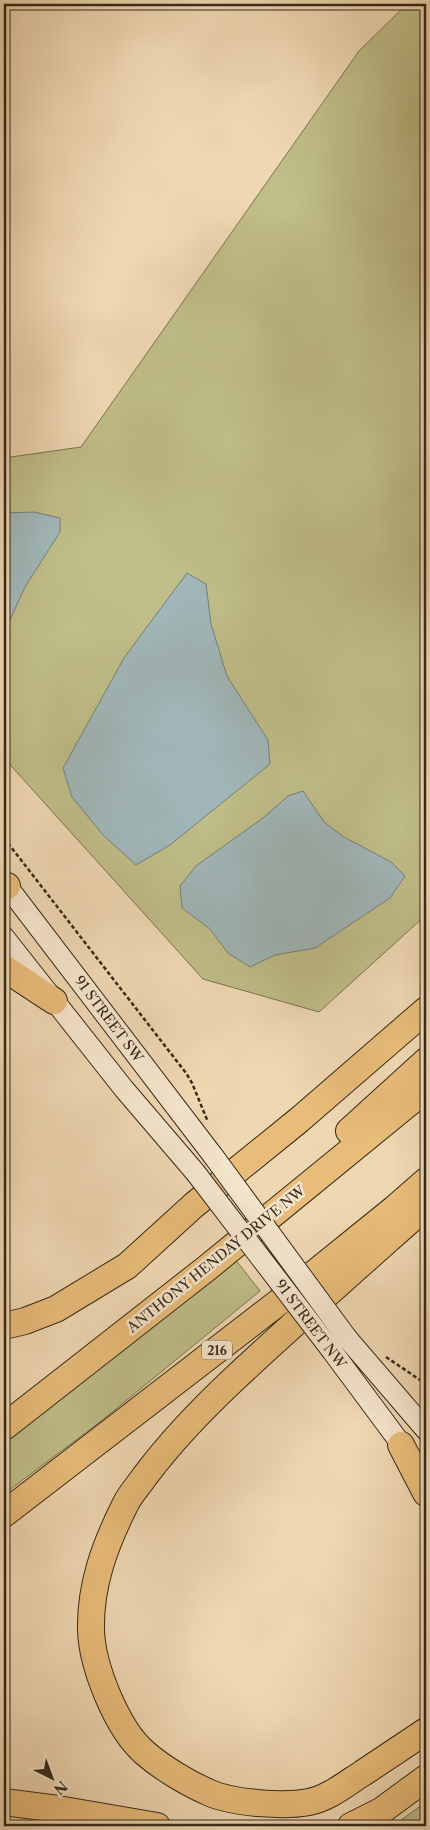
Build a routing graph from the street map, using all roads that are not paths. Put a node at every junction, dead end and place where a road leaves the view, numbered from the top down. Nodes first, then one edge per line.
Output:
1 (8, 4) edge
2 (4, 8) edge
3 (5, 885) edge
4 (4, 937) edge
5 (4, 968) edge
6 (54, 1001) junction
7 (426, 1010) edge
8 (426, 1061) edge
9 (426, 1089) edge
10 (214, 1158) joint
11 (426, 1181) edge
12 (426, 1206) edge
13 (207, 1268) junction
14 (4, 1326) edge
15 (340, 1344) junction
16 (4, 1427) edge
17 (426, 1430) edge
18 (401, 1445) junction
19 (426, 1477) edge
20 (426, 1493) edge
21 (4, 1514) edge
22 (426, 1731) edge
23 (426, 1778) edge
24 (4, 1802) edge
25 (157, 1826) edge
26 (351, 1826) edge

1 - 2 lane
3 - 10 main road, 91 STREET SW
4 - 6 main road
5 - 6 highway
6 - 15 main road, 91 STREET NW, bridge
7 - 14 highway
8 - 13 highway
9 - 13 highway, ANTHONY HENDAY DRIVE NW
10 - 15 main road, 91 STREET NW, bridge
11 - 21 highway, 216
12 - 22 highway
13 - 16 highway, ANTHONY HENDAY DRIVE NW
15 - 17 main road, 91 STREET NW
15 - 18 main road, 91 STREET NW
18 - 19 main road, 91 STREET NW
18 - 20 highway
23 - 26 highway
24 - 25 highway

